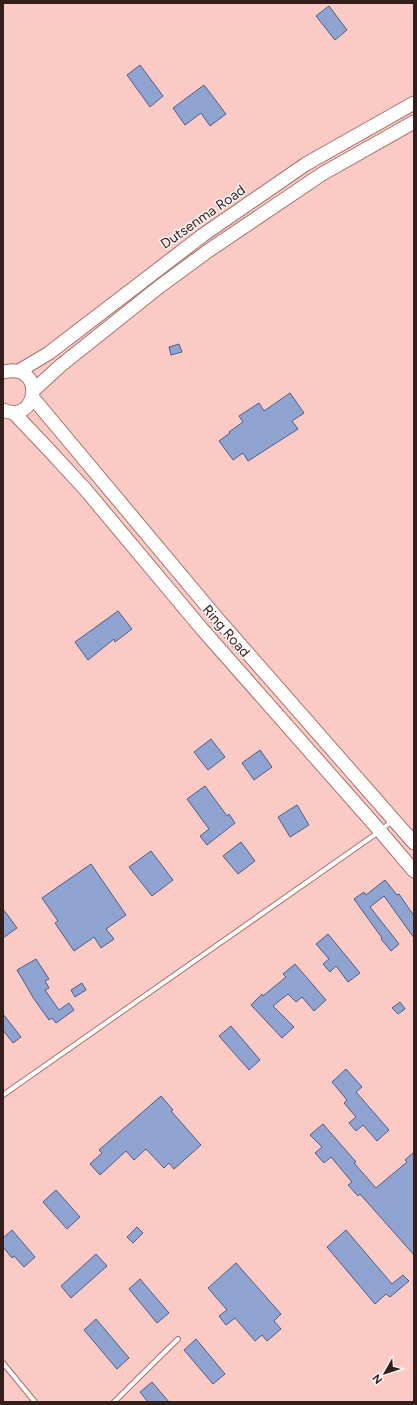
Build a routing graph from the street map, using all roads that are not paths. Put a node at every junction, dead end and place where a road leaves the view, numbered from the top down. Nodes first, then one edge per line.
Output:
1 (414, 103) edge
2 (414, 122) edge
3 (19, 371) junction
4 (3, 372) edge
5 (33, 394) junction
6 (6, 412) edge
7 (393, 819) junction
8 (380, 831) junction
9 (414, 843) edge
10 (414, 871) edge
11 (3, 1095) edge
12 (178, 1339) dead end
13 (3, 1363) edge
14 (35, 1402) edge
15 (114, 1402) edge

1 - 3 main road, Dutsenma Road
2 - 5 main road
3 - 4 main road
3 - 5 main road
5 - 6 main road
5 - 7 main road
6 - 8 main road, Ring Road
7 - 8 lane
7 - 9 main road
8 - 10 main road, Ring Road
8 - 11 lane
12 - 15 lane
13 - 14 lane

